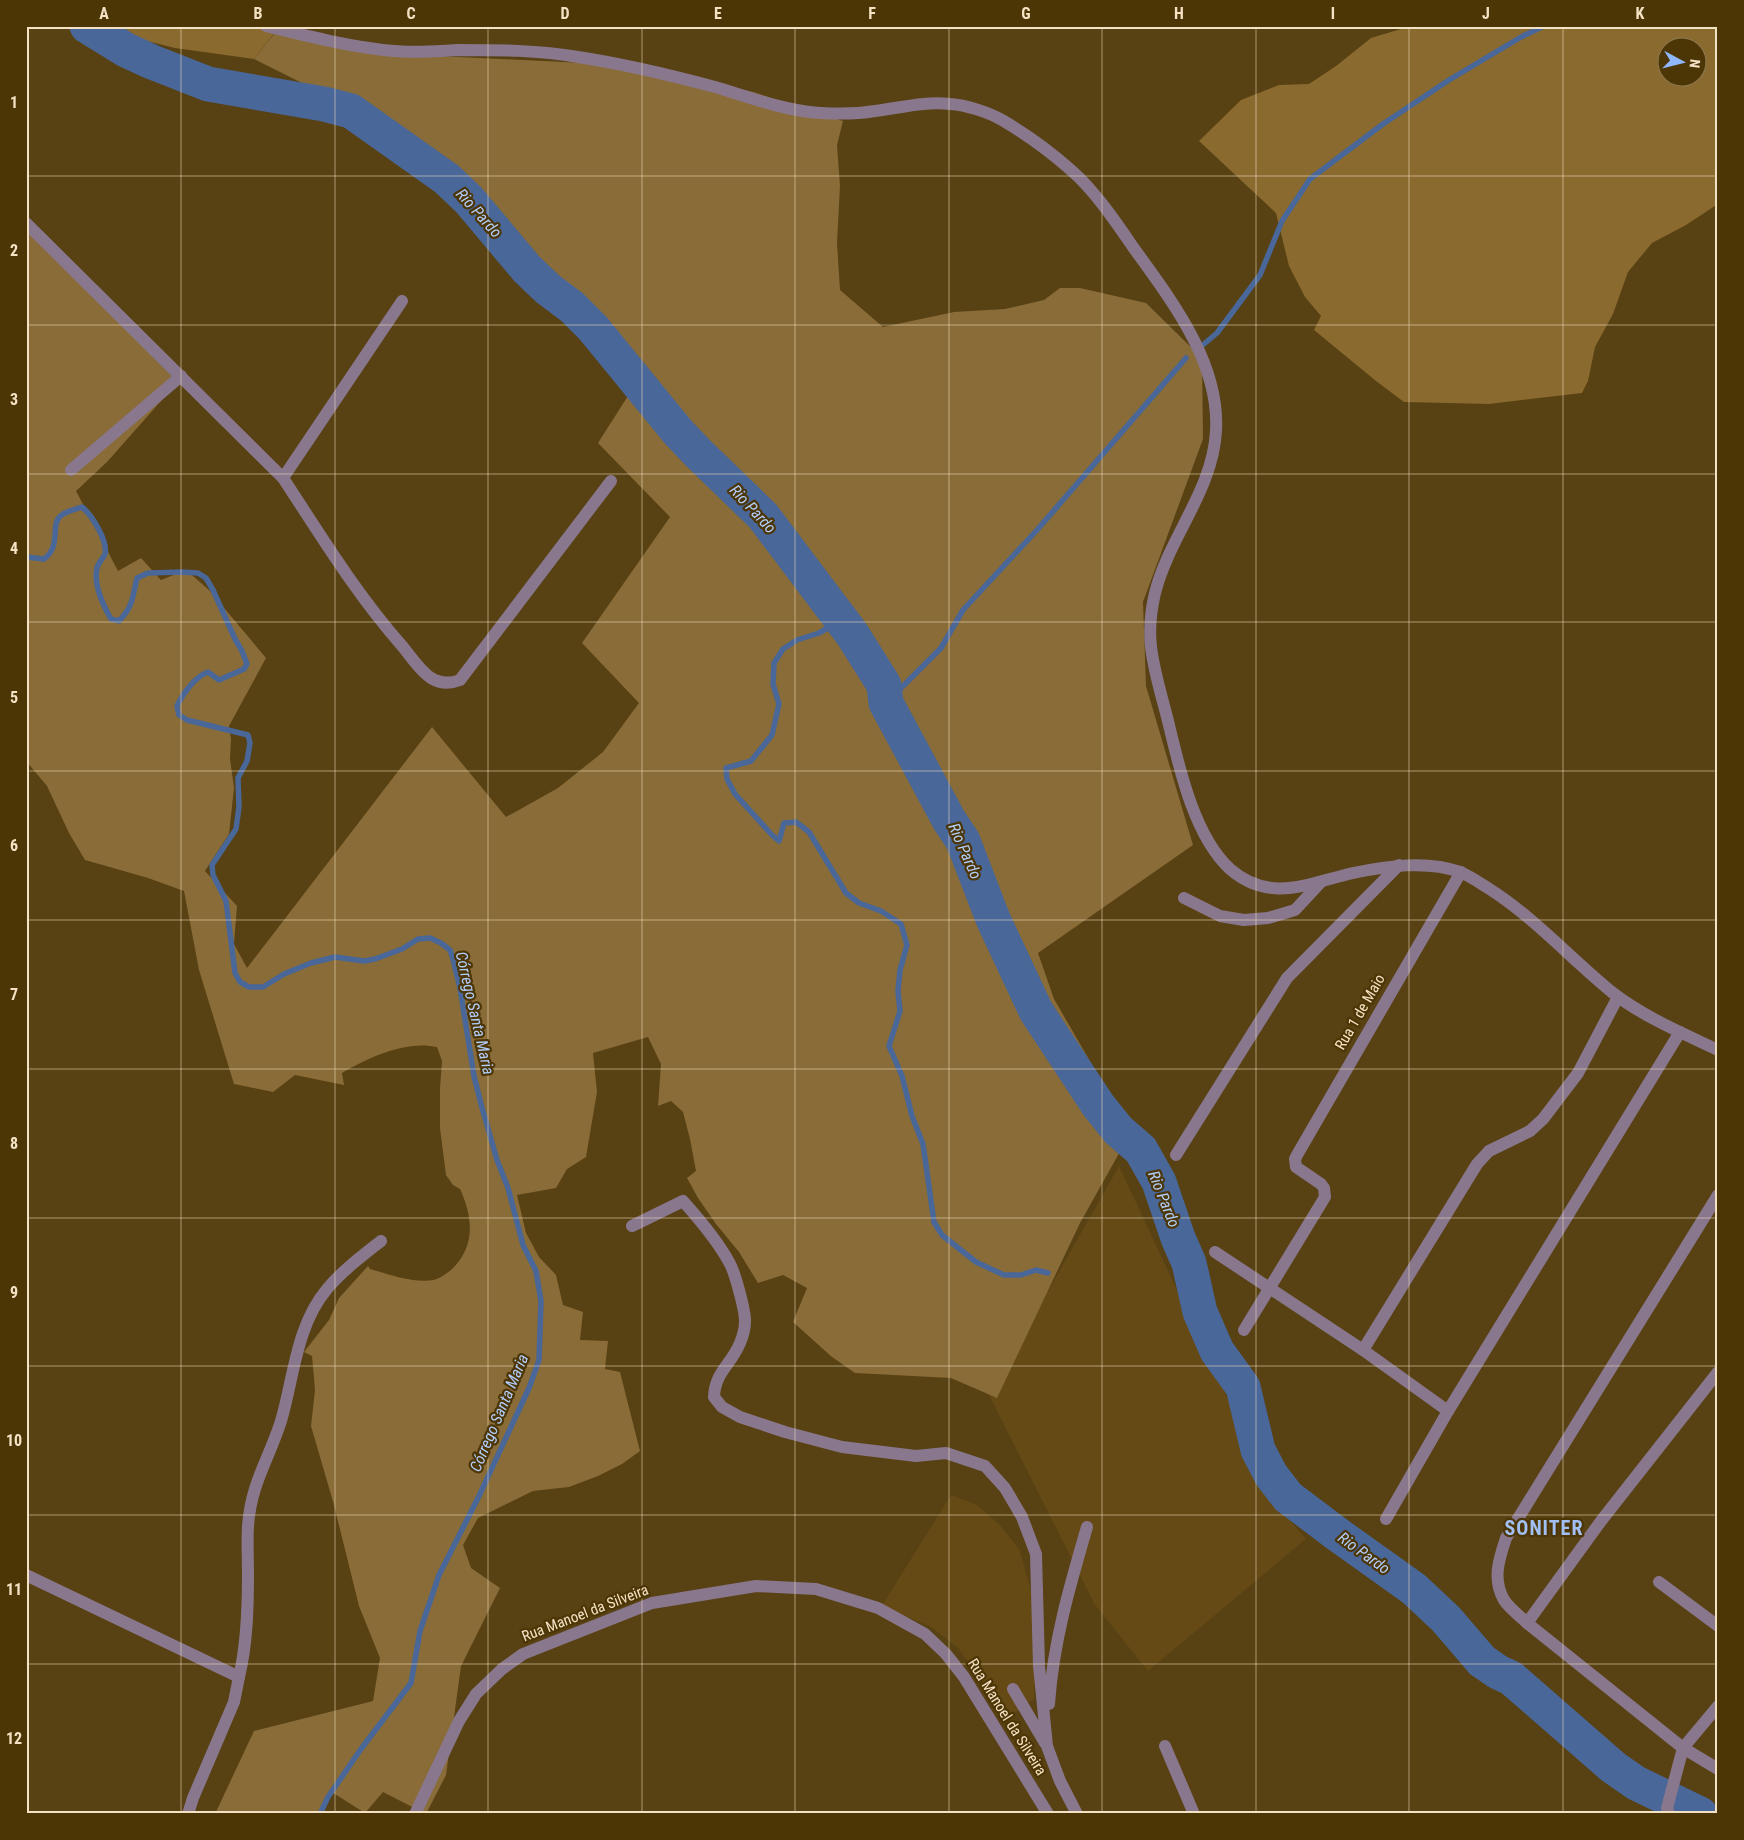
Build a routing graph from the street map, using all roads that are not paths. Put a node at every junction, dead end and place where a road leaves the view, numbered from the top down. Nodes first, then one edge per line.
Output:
1 (266, 26) edge
2 (26, 223) edge
3 (402, 301) dead end
4 (181, 376) junction
5 (71, 470) dead end
6 (283, 478) junction
7 (611, 482) dead end
8 (1399, 865) junction
9 (1461, 872) junction
10 (1321, 882) junction
11 (1184, 898) dead end
12 (1618, 997) junction
13 (1680, 1032) junction
14 (1718, 1050) edge
15 (1176, 1155) dead end
16 (1718, 1195) edge
17 (632, 1226) dead end
18 (381, 1241) dead end
19 (1215, 1252) dead end
20 (1269, 1287) junction
21 (1244, 1330) dead end
22 (1362, 1350) junction
23 (1718, 1372) edge
24 (1448, 1411) junction
25 (1386, 1520) dead end
26 (1087, 1527) dead end
27 (26, 1575) edge
28 (1659, 1582) dead end
29 (1527, 1623) junction
30 (1718, 1626) edge
31 (239, 1677) junction
32 (1013, 1689) dead end
33 (1718, 1706) edge
34 (1047, 1746) junction
35 (1165, 1746) dead end
36 (1683, 1748) junction
37 (1718, 1769) edge
38 (1668, 1811) edge
39 (188, 1814) edge
40 (415, 1814) edge
41 (1048, 1814) edge
42 (1078, 1814) edge
43 (1194, 1814) edge

1 - 10 street
2 - 4 street
3 - 6 street
4 - 5 street
4 - 6 street
6 - 7 street
8 - 9 street
8 - 10 street
8 - 15 street
9 - 12 street
9 - 20 street, Rua 1 de Maio
10 - 11 street
12 - 13 street
12 - 22 street
13 - 14 street
13 - 24 street
16 - 29 street
17 - 34 street
18 - 31 street
19 - 20 street
20 - 21 street
20 - 22 street
22 - 24 street
23 - 29 street
24 - 25 street
26 - 34 street
27 - 31 street
28 - 30 street
29 - 36 street
31 - 39 street
32 - 34 street
33 - 36 street
34 - 42 street
35 - 43 street
36 - 37 street
36 - 38 street
40 - 41 street, Rua Manoel da Silveira

